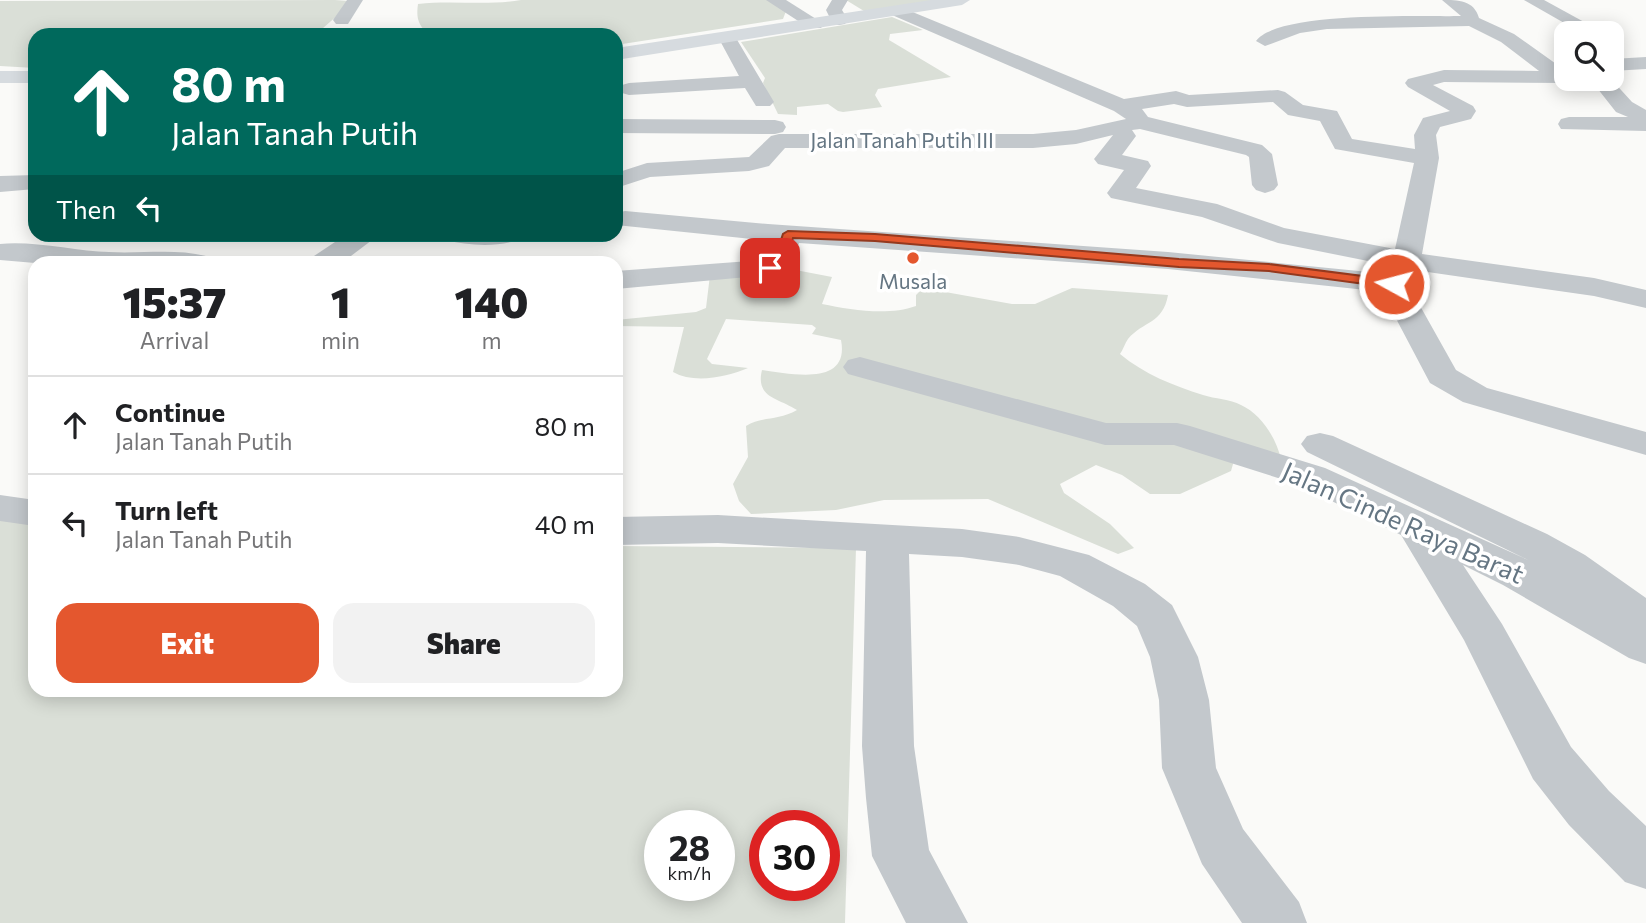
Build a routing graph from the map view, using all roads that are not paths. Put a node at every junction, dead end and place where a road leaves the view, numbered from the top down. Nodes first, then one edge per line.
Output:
1 (355, 0) edge
2 (774, 0) edge
3 (840, 0) edge
4 (962, 0) edge
5 (1450, 0) edge
6 (1532, 0) edge
7 (898, 11) junction
8 (342, 20) dead end
9 (839, 20) junction
10 (1471, 21) junction
11 (1572, 21) edge
12 (815, 24) junction
13 (727, 37) junction
14 (1265, 41) dead end
15 (623, 53) edge
16 (1646, 63) edge
17 (1624, 64) edge
18 (1554, 72) edge
19 (0, 77) edge
20 (28, 77) edge
21 (1554, 77) edge
22 (753, 81) junction
23 (629, 89) dead end
24 (1610, 91) edge
25 (1646, 118) edge
26 (1127, 119) junction
27 (1569, 124) dead end
28 (1646, 124) edge
29 (623, 126) edge
30 (705, 126) junction
31 (777, 134) junction
32 (623, 155) edge
33 (1427, 158) junction
34 (626, 178) edge
35 (28, 182) edge
36 (0, 184) edge
37 (1265, 185) dead end
38 (625, 219) dead end
39 (25, 232) dead end
40 (788, 234) junction
41 (355, 242) edge
42 (50, 256) edge
43 (333, 256) edge
44 (1400, 259) junction
45 (623, 279) edge
46 (1646, 299) edge
47 (1408, 311) dead end
48 (860, 367) dead end
49 (1646, 443) edge
50 (1320, 444) dead end
51 (0, 508) edge
52 (28, 512) edge
53 (1415, 524) junction
54 (623, 531) edge
55 (887, 539) junction
56 (1646, 621) edge
57 (1646, 646) edge
58 (1646, 863) edge
59 (938, 923) edge
60 (1278, 923) edge

1 - 8 street
2 - 12 street
3 - 9 street
4 - 7 highway
5 - 10 street
6 - 11 street
7 - 9 highway
7 - 26 street
9 - 12 highway
10 - 14 street
10 - 18 street
12 - 13 highway
13 - 15 highway
13 - 22 street, Jalan Tanah Putih III
16 - 17 street
19 - 20 highway
21 - 33 street
22 - 23 street
22 - 31 street, Jalan Tanah Putih III
24 - 25 street
26 - 31 street, Jalan Tanah Putih III
26 - 33 street, Jalan Tanah Putih III
26 - 37 street
26 - 44 street
27 - 28 street
29 - 30 street
30 - 31 street
30 - 32 street
31 - 34 street
33 - 44 street
35 - 36 street
38 - 40 street
39 - 42 street
40 - 44 street
40 - 45 street
41 - 43 street
44 - 46 street
47 - 49 street
48 - 53 street, Jalan Cinde Raya Barat
50 - 56 street
51 - 52 street
53 - 57 street, Jalan Cinde Raya Barat
53 - 58 street
54 - 55 street
55 - 59 street
55 - 60 street

